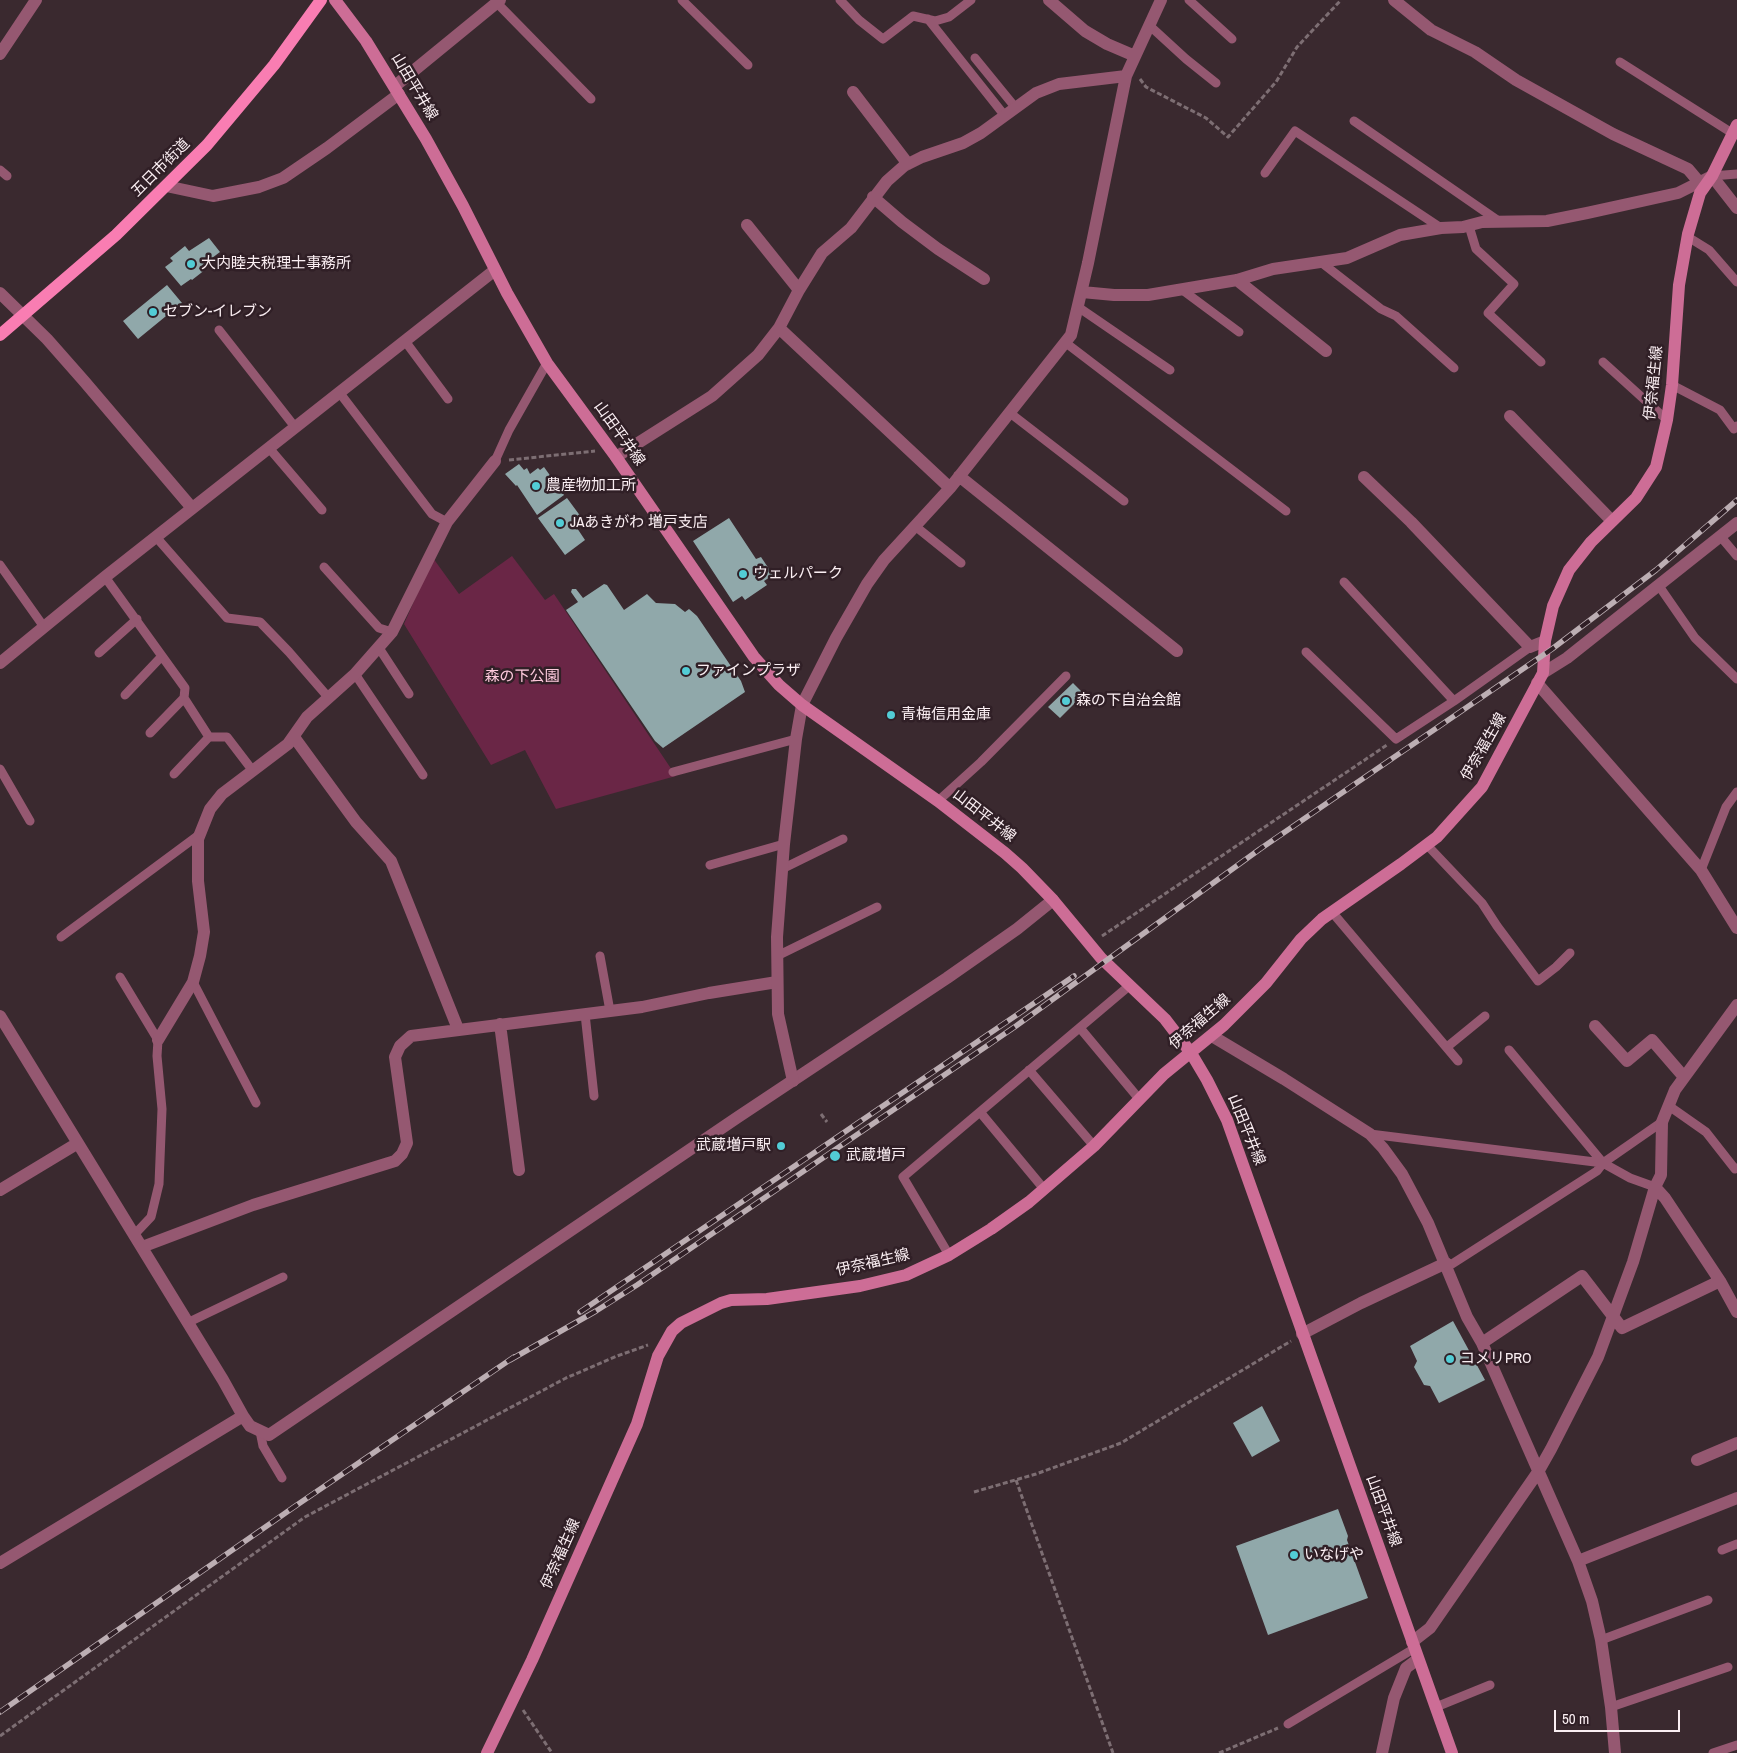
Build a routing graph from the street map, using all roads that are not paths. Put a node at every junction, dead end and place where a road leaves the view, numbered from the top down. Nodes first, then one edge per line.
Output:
1 (36, 0) edge
2 (321, 0) edge
3 (335, 0) edge
4 (682, 0) edge
5 (840, 0) edge
6 (971, 0) edge
7 (1049, 0) edge
8 (1161, 0) edge
9 (1189, 0) edge
10 (1394, 0) edge
11 (499, 1) edge
12 (928, 19) junction
13 (1150, 26) junction
14 (1232, 39) dead end
15 (0, 54) edge
16 (975, 58) dead end
17 (1620, 62) dead end
18 (748, 65) dead end
19 (1130, 66) junction
20 (1216, 83) dead end
21 (397, 90) junction
22 (853, 92) dead end
23 (591, 99) dead end
24 (1015, 107) junction
25 (1004, 116) junction
26 (1354, 121) dead end
27 (1735, 129) edge
28 (908, 164) junction
29 (1265, 173) dead end
30 (1737, 174) edge
31 (1712, 176) junction
32 (1699, 182) junction
33 (166, 186) junction
34 (873, 197) junction
35 (1737, 208) edge
36 (1500, 222) junction
37 (747, 225) dead end
38 (1469, 226) junction
39 (1441, 228) junction
40 (1688, 237) junction
41 (1322, 263) junction
42 (495, 270) junction
43 (984, 279) dead end
44 (1237, 280) junction
45 (1737, 282) edge
46 (1180, 289) junction
47 (799, 290) junction
48 (1082, 292) junction
49 (0, 293) edge
50 (1078, 307) junction
51 (23, 315) junction
52 (779, 328) junction
53 (219, 330) dead end
54 (1239, 332) dead end
55 (0, 335) edge
56 (405, 341) junction
57 (1066, 343) junction
58 (1326, 350) dead end
59 (1541, 362) dead end
60 (1603, 362) dead end
61 (547, 363) junction
62 (1454, 368) dead end
63 (1170, 370) dead end
64 (1672, 385) junction
65 (339, 392) junction
66 (448, 399) dead end
67 (1010, 413) junction
68 (1510, 416) dead end
69 (1667, 420) junction
70 (1737, 426) edge
71 (295, 427) junction
72 (269, 448) junction
73 (613, 453) junction
74 (495, 461) joint
75 (959, 476) junction
76 (1364, 477) dead end
77 (950, 488) junction
78 (1124, 501) dead end
79 (192, 508) junction
80 (322, 510) dead end
81 (1286, 511) dead end
82 (1612, 521) junction
83 (447, 522) junction
84 (1737, 523) edge
85 (915, 526) junction
86 (156, 537) junction
87 (1720, 537) junction
88 (1737, 556) edge
89 (961, 563) dead end
90 (0, 565) edge
91 (324, 567) dead end
92 (105, 577) junction
93 (1344, 582) dead end
94 (1659, 586) junction
95 (137, 619) junction
96 (44, 627) junction
97 (392, 632) junction
98 (1545, 642) junction
99 (1530, 647) junction
100 (379, 648) junction
101 (1177, 651) dead end
102 (1306, 652) dead end
103 (99, 653) dead end
104 (162, 656) junction
105 (0, 663) edge
106 (355, 674) junction
107 (1066, 676) dead end
108 (1540, 678) junction
109 (1737, 679) edge
110 (409, 694) dead end
111 (126, 695) dead end
112 (328, 697) junction
113 (184, 698) junction
114 (1454, 701) junction
115 (802, 705) junction
116 (150, 733) dead end
117 (294, 736) junction
118 (209, 738) junction
119 (796, 739) junction
120 (0, 769) edge
121 (253, 771) junction
122 (673, 772) dead end
123 (174, 774) dead end
124 (423, 775) dead end
125 (1737, 792) edge
126 (938, 801) junction
127 (30, 821) dead end
128 (200, 833) junction
129 (843, 839) dead end
130 (784, 844) junction
131 (1427, 845) junction
132 (710, 865) dead end
133 (782, 869) junction
134 (1701, 870) junction
135 (1053, 900) junction
136 (877, 907) dead end
137 (1332, 912) junction
138 (1737, 928) edge
139 (61, 937) dead end
140 (1570, 953) dead end
141 (600, 956) dead end
142 (777, 956) junction
143 (120, 977) dead end
144 (193, 982) junction
145 (777, 982) junction
146 (1129, 986) junction
147 (1737, 1005) edge
148 (610, 1011) junction
149 (585, 1014) junction
150 (0, 1016) edge
151 (1485, 1016) dead end
152 (500, 1024) junction
153 (1595, 1026) dead end
154 (1080, 1028) junction
155 (458, 1029) junction
156 (1212, 1036) junction
157 (158, 1040) junction
158 (1446, 1047) junction
159 (1509, 1050) dead end
160 (1191, 1053) junction
161 (1458, 1060) dead end
162 (1030, 1070) junction
163 (1684, 1077) junction
164 (793, 1081) junction
165 (594, 1096) dead end
166 (1140, 1100) junction
167 (256, 1104) dead end
168 (1669, 1106) junction
169 (980, 1112) junction
170 (1662, 1122) junction
171 (1370, 1134) junction
172 (78, 1144) junction
173 (1094, 1146) junction
174 (1603, 1163) junction
175 (1737, 1168) edge
176 (519, 1170) dead end
177 (1655, 1187) junction
178 (1044, 1189) junction
179 (0, 1190) edge
180 (134, 1234) junction
181 (142, 1248) junction
182 (949, 1256) junction
183 (1446, 1263) junction
184 (283, 1277) dead end
185 (1720, 1281) junction
186 (1737, 1312) edge
187 (1613, 1317) junction
188 (188, 1323) junction
189 (1302, 1334) junction
190 (1482, 1343) junction
191 (243, 1416) junction
192 (260, 1431) junction
193 (1737, 1444) edge
194 (1697, 1460) dead end
195 (1538, 1472) junction
196 (282, 1478) dead end
197 (1737, 1498) edge
198 (1737, 1544) edge
199 (1722, 1550) dead end
200 (1578, 1561) junction
201 (0, 1563) edge
202 (1708, 1600) dead end
203 (1601, 1640) junction
204 (1415, 1650) junction
205 (1728, 1667) dead end
206 (1490, 1685) dead end
207 (1436, 1707) junction
208 (1611, 1707) junction
209 (1288, 1724) road end
210 (1737, 1745) edge
211 (487, 1753) edge
212 (1382, 1753) edge
213 (1452, 1753) edge
214 (1615, 1753) edge
215 (1713, 1753) edge

1 - 15 street
2 - 33 main road, 五日市街道
3 - 21 main road, 山田平井線
4 - 18 lane
5 - 12 lane
6 - 12 lane
7 - 19 street
8 - 13 street
9 - 14 lane
10 - 32 street
11 - 21 street
11 - 23 lane
12 - 25 lane
13 - 19 street
13 - 20 lane
16 - 24 lane
17 - 27 lane
19 - 24 street
19 - 48 street
21 - 33 street
21 - 42 main road, 山田平井線
22 - 28 street
24 - 25 street
25 - 28 street
26 - 36 lane
27 - 31 main road, 伊奈福生線
28 - 34 street
29 - 39 lane
30 - 31 lane
31 - 32 street
31 - 35 street
31 - 40 main road, 伊奈福生線
32 - 36 street
33 - 51 main road, 五日市街道
34 - 43 street
34 - 47 street
36 - 38 street
37 - 47 street
38 - 39 street
38 - 59 lane
39 - 41 street
40 - 45 lane
40 - 64 main road, 伊奈福生線
41 - 44 street
41 - 62 lane
42 - 56 street
42 - 61 main road, 山田平井線
44 - 46 street
44 - 58 street
46 - 48 street
46 - 54 lane
47 - 52 street
48 - 50 street
49 - 51 street
50 - 57 street
50 - 63 lane
51 - 55 main road, 五日市街道
51 - 79 street
52 - 73 street
52 - 77 street
53 - 71 lane
56 - 65 street
56 - 66 lane
57 - 67 street
57 - 81 lane
60 - 69 lane
61 - 73 main road, 山田平井線
61 - 74 lane
64 - 69 main road, 伊奈福生線
64 - 70 lane
65 - 71 street
65 - 83 lane
67 - 75 street
67 - 78 lane
68 - 82 street
69 - 82 main road, 伊奈福生線
71 - 72 street
72 - 79 street
72 - 80 lane
73 - 115 main road, 山田平井線
74 - 83 street
75 - 77 street
75 - 101 street
76 - 99 street
77 - 85 street
79 - 86 street
82 - 98 main road, 伊奈福生線
83 - 97 street
84 - 87 street
85 - 89 lane
85 - 115 street
86 - 92 street
86 - 112 lane
87 - 88 lane
87 - 94 street
90 - 96 lane
91 - 97 lane
92 - 95 lane
92 - 96 street
93 - 114 lane
94 - 108 street
94 - 109 lane
95 - 103 lane
95 - 104 lane
96 - 105 street
97 - 100 street
98 - 99 street
98 - 108 main road, 伊奈福生線
99 - 114 lane
100 - 106 street
100 - 110 lane
102 - 114 lane
104 - 111 lane
104 - 113 lane
106 - 112 street
106 - 124 lane
107 - 126 lane
108 - 131 main road, 伊奈福生線
108 - 134 street
112 - 117 street
113 - 116 lane
113 - 118 lane
115 - 119 street
115 - 126 main road, 山田平井線
117 - 121 street
117 - 155 street
118 - 121 lane
118 - 123 lane
119 - 122 lane
119 - 130 street
120 - 127 lane
121 - 128 street
125 - 134 lane
126 - 135 main road, 山田平井線
128 - 139 lane
128 - 144 street
129 - 133 lane
130 - 132 lane
130 - 133 street
131 - 137 main road, 伊奈福生線
131 - 140 lane
133 - 142 street
134 - 138 street
135 - 146 main road, 山田平井線
135 - 164 street
136 - 142 lane
137 - 156 main road, 伊奈福生線
137 - 158 lane
141 - 148 lane
142 - 145 street
143 - 157 lane
144 - 157 street
144 - 167 lane
145 - 148 street
145 - 164 street
146 - 154 lane
146 - 160 main road, 山田平井線
147 - 163 street
148 - 149 street
149 - 152 street
149 - 165 lane
150 - 172 street
151 - 158 lane
152 - 155 street
152 - 176 street
153 - 163 street
154 - 162 lane
154 - 166 lane
155 - 181 street
156 - 160 main road, 伊奈福生線
156 - 171 street
157 - 180 lane
158 - 161 lane
159 - 174 lane
160 - 166 main road, 伊奈福生線
160 - 189 main road, 山田平井線
162 - 169 lane
162 - 173 lane
163 - 168 street
164 - 192 street
166 - 173 main road, 伊奈福生線
168 - 170 street
168 - 175 lane
169 - 178 lane
169 - 182 lane
170 - 174 lane
170 - 177 street
171 - 174 lane
171 - 183 street
172 - 179 street
172 - 180 street
173 - 178 main road, 伊奈福生線
174 - 177 lane
174 - 183 lane
177 - 185 street
177 - 187 street
178 - 182 main road, 伊奈福生線
180 - 181 street
181 - 188 street
182 - 211 main road, 伊奈福生線
183 - 189 street
183 - 190 street
184 - 188 lane
185 - 186 street
185 - 187 street
187 - 190 street
187 - 195 street
188 - 191 street
189 - 204 main road, 山田平井線
190 - 195 street
191 - 192 street
191 - 201 street
192 - 196 lane
193 - 194 street
195 - 200 street
195 - 204 street
197 - 200 street
198 - 199 lane
200 - 203 street
202 - 203 lane
203 - 208 street
204 - 207 main road, 山田平井線
204 - 209 lane
204 - 212 street
205 - 208 lane
206 - 207 lane
207 - 213 main road, 山田平井線
208 - 214 street
210 - 215 lane

